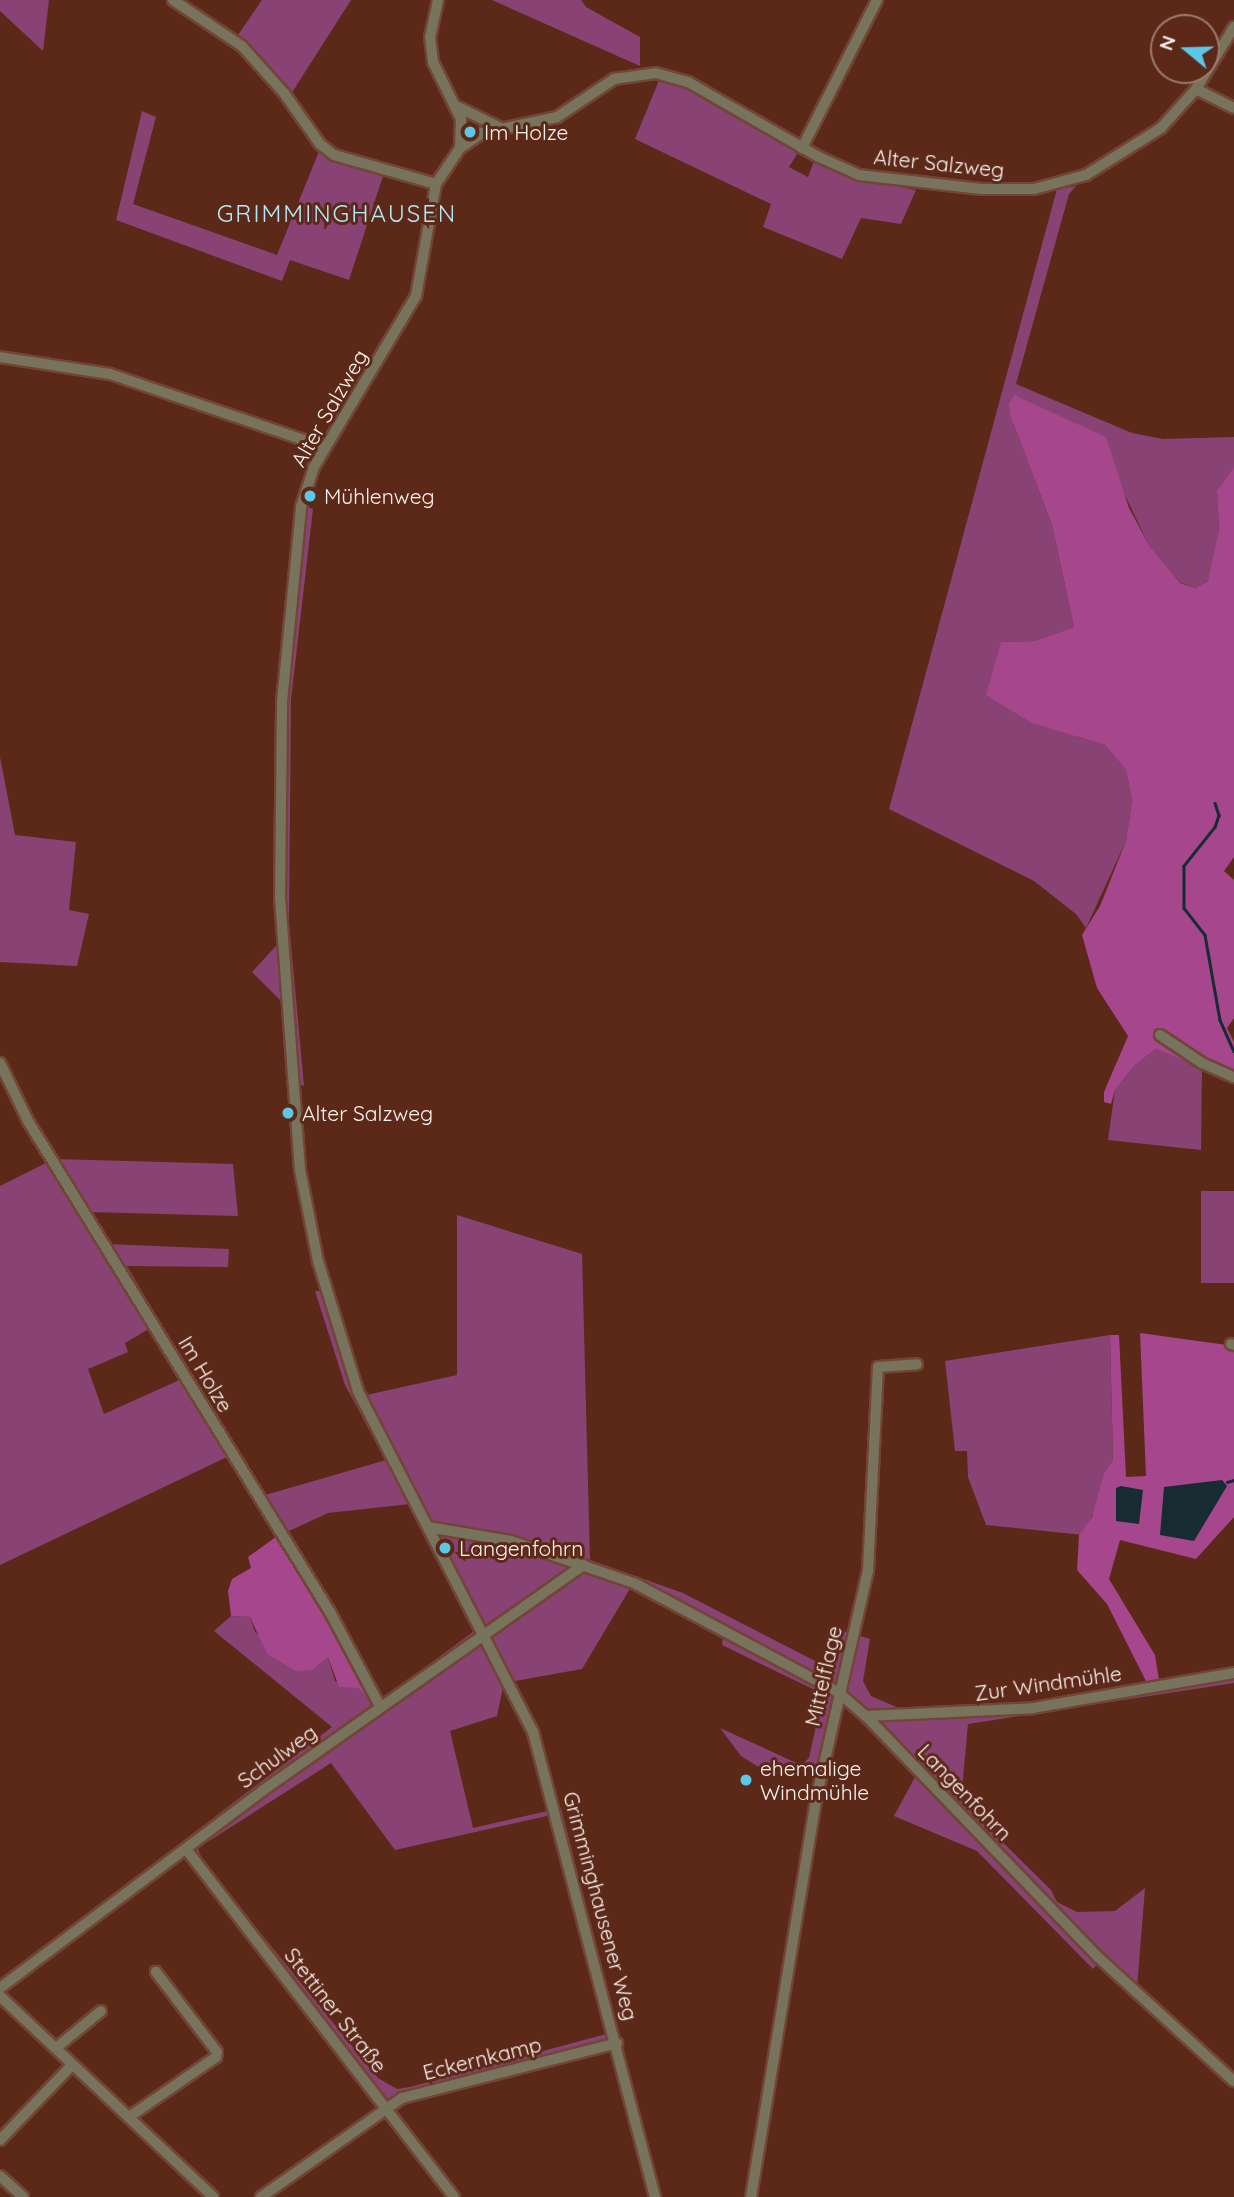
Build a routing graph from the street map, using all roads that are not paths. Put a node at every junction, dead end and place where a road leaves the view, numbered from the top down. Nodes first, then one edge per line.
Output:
1 (173, 0) edge
2 (438, 0) edge
3 (877, 0) edge
4 (1234, 27) edge
5 (1196, 89) junction
6 (457, 107) junction
7 (1234, 108) edge
8 (499, 127) junction
9 (460, 148) junction
10 (802, 148) junction
11 (436, 184) junction
12 (0, 357) edge
13 (325, 447) junction
14 (1160, 1035) dead end
15 (0, 1063) edge
16 (1234, 1077) edge
17 (917, 1364) dead end
18 (428, 1527) junction
19 (583, 1565) junction
20 (483, 1635) junction
21 (1234, 1673) edge
22 (838, 1692) junction
23 (380, 1706) junction
24 (866, 1716) junction
25 (186, 1849) junction
26 (156, 1972) dead end
27 (0, 1988) edge
28 (0, 1996) edge
29 (100, 2011) dead end
30 (617, 2043) junction
31 (56, 2049) junction
32 (72, 2065) junction
33 (1234, 2081) edge
34 (388, 2109) junction
35 (129, 2117) junction
36 (0, 2140) edge
37 (0, 2176) edge
38 (23, 2197) edge
39 (213, 2197) edge
40 (261, 2197) edge
41 (454, 2197) edge
42 (655, 2197) edge
43 (751, 2197) edge

1 - 11 street
2 - 6 street
3 - 10 street
4 - 5 street, Alter Salzweg
5 - 7 street
5 - 10 street, Alter Salzweg
6 - 8 street
6 - 9 street
8 - 9 street, Alter Salzweg
8 - 10 street, Alter Salzweg
9 - 11 street, Alter Salzweg
11 - 13 street, Alter Salzweg
12 - 13 street
13 - 18 street, Alter Salzweg
14 - 16 street
15 - 23 street, Im Holze
17 - 22 street, Mittelflage
18 - 19 street, Langenfohrn
18 - 20 street, Alter Salzweg
19 - 20 street, Schulweg
19 - 22 street, Langenfohrn
20 - 23 street, Schulweg
20 - 30 street, Grimminghausener Weg
21 - 24 street, Zur Windmühle
22 - 24 street, Langenfohrn
22 - 43 street, Mittelflage
23 - 25 street, Schulweg
24 - 33 street, Langenfohrn
25 - 27 street, Schulweg
25 - 34 street, Stettiner Straße
26 - 35 street
28 - 31 street
29 - 31 street
30 - 34 street, Eckernkamp
30 - 42 street, Grimminghausener Weg
31 - 32 street
32 - 35 street
32 - 36 street
34 - 40 street, Eckernkamp
34 - 41 street, Stettiner Straße
35 - 39 street
37 - 38 street

